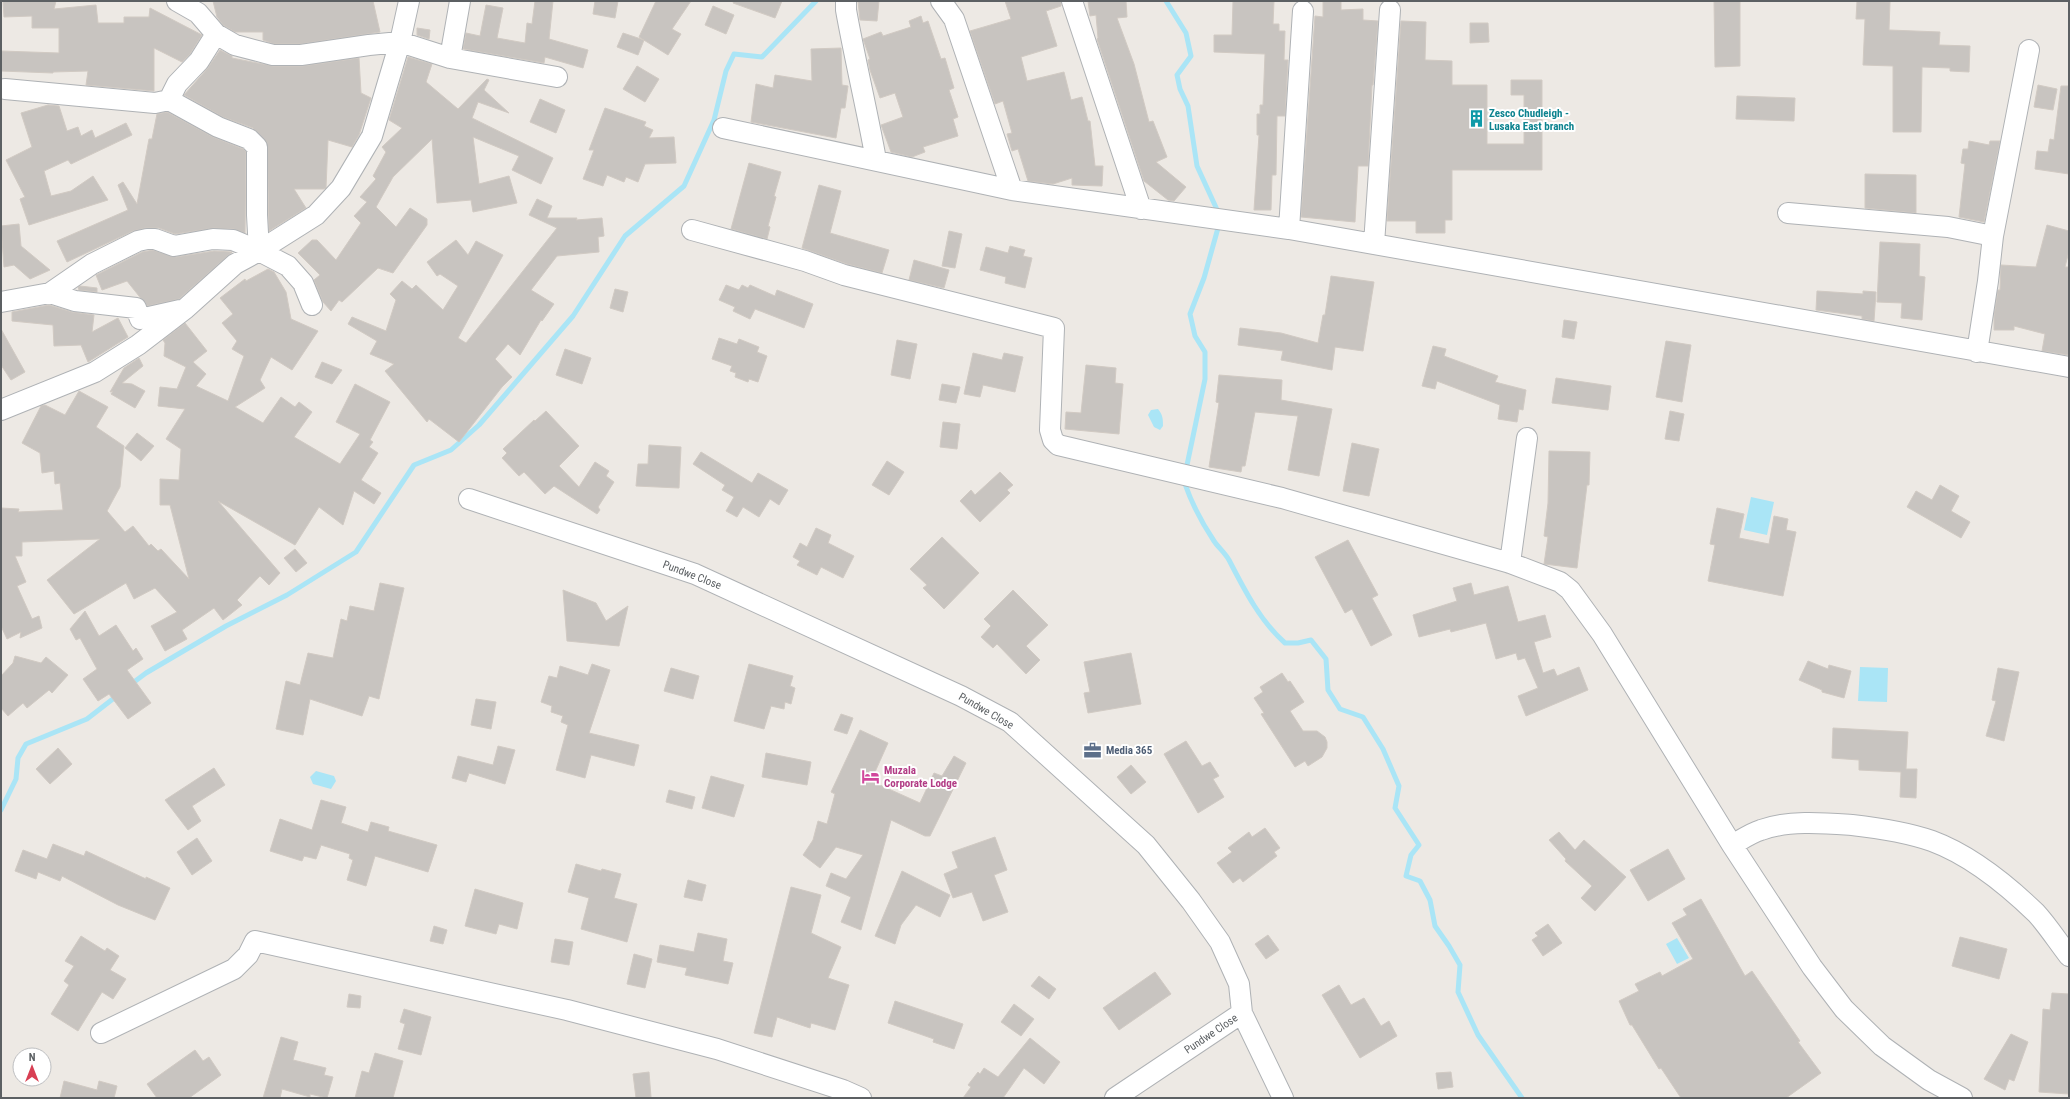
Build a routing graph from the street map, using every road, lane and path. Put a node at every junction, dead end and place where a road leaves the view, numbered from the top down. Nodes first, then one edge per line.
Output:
1 (177, 1) edge
2 (409, 1) edge
3 (460, 1) edge
4 (846, 1) edge
5 (941, 1) edge
6 (1072, 1) edge
7 (1390, 10) dead end
8 (1302, 11) dead end
9 (216, 34) junction
10 (400, 42) junction
11 (2029, 50) dead end
12 (450, 58) junction
13 (557, 77) dead end
14 (6, 89) dead end
15 (169, 100) junction
16 (723, 128) dead end
17 (876, 160) junction
18 (1012, 190) junction
19 (1141, 209) junction
20 (1788, 214) dead end
21 (1289, 229) junction
22 (692, 230) dead end
23 (1993, 236) junction
24 (1374, 244) junction
25 (259, 251) junction
26 (50, 293) junction
27 (1, 302) edge
28 (312, 305) dead end
29 (185, 309) junction
30 (1977, 352) junction
31 (2069, 367) edge
32 (1, 410) edge
33 (1528, 438) dead end
34 (469, 500) dead end
35 (1510, 563) junction
36 (1732, 844) junction
37 (2069, 956) edge
38 (1242, 1014) junction
39 (100, 1033) dead end
40 (861, 1098) edge
41 (1115, 1098) edge
42 (1283, 1098) edge
43 (1962, 1098) edge

1 - 9 street
2 - 10 street
3 - 12 street
4 - 17 street
5 - 18 street
6 - 19 street
7 - 24 street
8 - 21 street
9 - 10 street
9 - 15 street
10 - 12 street
10 - 25 street
11 - 23 street
12 - 13 street
14 - 15 street
15 - 25 street
16 - 17 street
17 - 18 street
18 - 19 street
19 - 21 street
20 - 23 street
21 - 24 street
22 - 35 street
23 - 30 street
24 - 30 street
25 - 26 street
25 - 28 street
25 - 29 street
26 - 27 street
26 - 29 street
29 - 32 street
30 - 31 street
33 - 35 street
34 - 38 street, Pundwe Close
35 - 36 street
36 - 37 street
36 - 43 street
38 - 41 street, Pundwe Close
38 - 42 street
39 - 40 street

